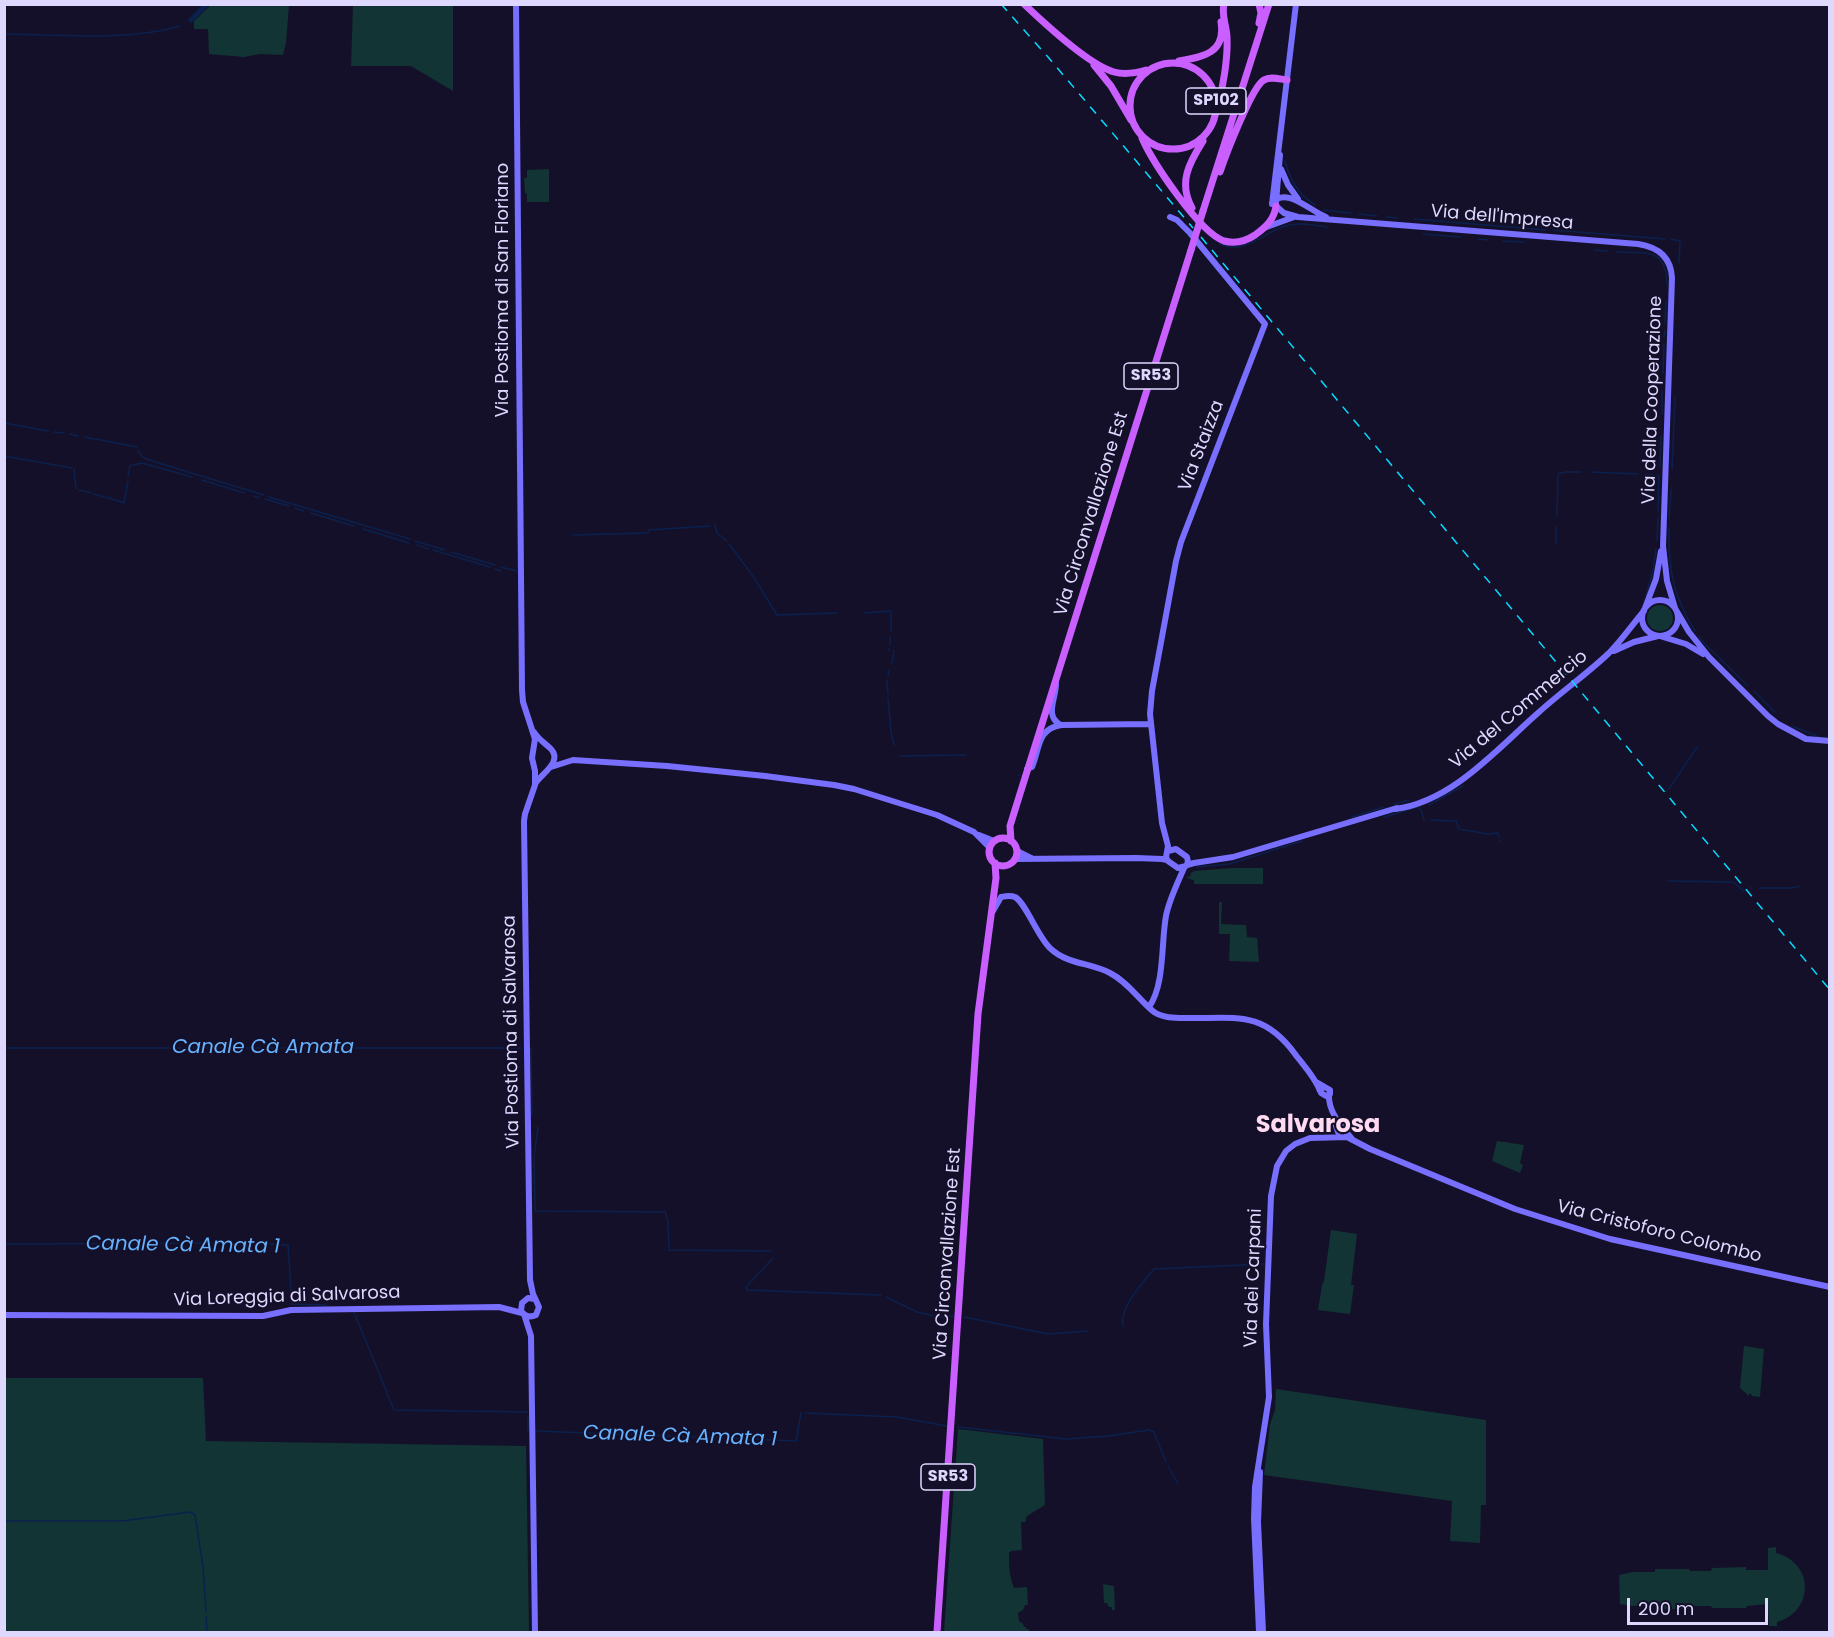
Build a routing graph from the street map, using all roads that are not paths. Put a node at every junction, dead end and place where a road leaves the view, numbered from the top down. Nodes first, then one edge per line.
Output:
1 (516, 4) edge
2 (1222, 4) edge
3 (1259, 4) edge
4 (1269, 4) edge
5 (1296, 4) edge
6 (1025, 5) edge
7 (1088, 58) junction
8 (1173, 62) junction
9 (1249, 66) junction
10 (1152, 68) junction
11 (1287, 80) junction
12 (1216, 111) junction
13 (1137, 130) junction
14 (1207, 134) junction
15 (1279, 146) junction
16 (1278, 161) junction
17 (1275, 202) junction
18 (1302, 204) junction
19 (1204, 208) junction
20 (1298, 217) junction
21 (1170, 218) dead end
22 (1197, 218) junction
23 (1329, 219) junction
24 (1263, 228) junction
25 (1668, 260) joint
26 (1662, 542) junction
27 (521, 575) joint
28 (1675, 609) junction
29 (1645, 610) junction
30 (1658, 636) junction
31 (1608, 654) junction
32 (1709, 657) junction
33 (1056, 678) junction
34 (1151, 724) junction
35 (1061, 725) junction
36 (534, 732) junction
37 (1830, 741) edge
38 (550, 749) junction
39 (534, 752) junction
40 (573, 760) junction
41 (534, 765) junction
42 (549, 768) junction
43 (1027, 769) junction
44 (535, 785) junction
45 (1010, 826) junction
46 (1011, 841) junction
47 (1167, 842) junction
48 (995, 843) junction
49 (1176, 849) junction
50 (1017, 851) junction
51 (1167, 855) junction
52 (1187, 857) junction
53 (1015, 859) junction
54 (1034, 859) junction
55 (1202, 861) junction
56 (999, 864) junction
57 (1174, 866) junction
58 (1186, 867) junction
59 (1179, 881) junction
60 (990, 917) junction
61 (1149, 1007) junction
62 (1342, 1133) junction
63 (530, 1280) junction
64 (1830, 1287) edge
65 (535, 1299) junction
66 (523, 1301) junction
67 (499, 1307) junction
68 (523, 1313) junction
69 (4, 1315) edge
70 (536, 1315) junction
71 (531, 1336) junction
72 (535, 1632) edge
73 (937, 1632) edge
74 (1261, 1632) edge

1 - 27 street, Via Postioma di San Floriano
2 - 8 main road
2 - 12 main road
3 - 9 main road
4 - 9 main road, Via Circonvallazione Est / SR53
5 - 11 street
6 - 7 main road, SP102
7 - 10 main road, SP102
7 - 13 main road, SP102
8 - 10 main road, SP102
8 - 12 main road, SP102
9 - 19 main road, Via Circonvallazione Est / SR53
10 - 13 main road
11 - 15 street
11 - 19 main road
12 - 14 main road, SP102
13 - 14 main road, SP102
13 - 22 main road
14 - 22 main road
15 - 16 street
15 - 16 street
16 - 17 street
16 - 18 street
17 - 18 street
17 - 20 street, Via dell'Impresa
17 - 24 main road
18 - 23 street, Via dell'Impresa
19 - 33 main road, Via Circonvallazione Est / SR53, bridge
20 - 23 street, Via dell'Impresa
20 - 24 street, Via dell'Impresa
21 - 34 street, Via Staizza
22 - 24 main road
23 - 25 street, Via dell'Impresa
25 - 26 street, Via della Cooperazione
26 - 28 street, Via della Cooperazione
26 - 29 street, Via della Cooperazione
27 - 36 street, Via Postioma di Salvarosa
28 - 29 street
28 - 30 street
28 - 32 street, Via della Cooperazione
29 - 30 street
29 - 31 street, Via del Commercio
30 - 31 street, Via del Commercio
30 - 32 street, Via della Cooperazione
31 - 55 street, Via del Commercio
32 - 37 street, Via della Cooperazione
33 - 35 street
33 - 43 main road, Via Circonvallazione Est / SR53
34 - 35 street
34 - 47 street, Via Staizza
35 - 43 street
36 - 38 street, Via Postioma di Salvarosa
36 - 39 street, Via Postioma di Salvarosa
38 - 39 street
38 - 40 street
38 - 42 street
39 - 41 street, Via Postioma di Salvarosa
40 - 42 street
40 - 48 street
41 - 42 street
41 - 44 street, Via Postioma di Salvarosa
42 - 44 street, Via Postioma di Salvarosa
43 - 45 main road, Via Circonvallazione Est
44 - 63 street, Via Postioma di Salvarosa
45 - 46 main road
45 - 48 main road
46 - 48 main road
46 - 50 main road
47 - 49 street
47 - 51 street, Via Staizza
48 - 56 main road
49 - 51 street
49 - 52 street
50 - 53 main road
50 - 54 street
51 - 54 street
51 - 57 street
52 - 55 street, Via del Commercio
52 - 58 street
53 - 54 street
53 - 56 main road
55 - 58 street, Via del Commercio
56 - 60 main road, Via Circonvallazione Est
57 - 58 street
57 - 59 street
58 - 59 street
59 - 61 street
60 - 61 street
60 - 73 main road, Via Circonvallazione Est / SR53
61 - 62 street, Via Cristoforo Colombo
62 - 64 street, Via Cristoforo Colombo
62 - 74 street, Via dei Carpani
63 - 65 street, Via Postioma di Salvarosa
63 - 66 street, Via Postioma di Salvarosa
65 - 66 street
65 - 70 street
66 - 67 street, Via Loreggia di Salvarosa
66 - 68 street
67 - 68 street, Via Loreggia di Salvarosa
67 - 69 street, Via Loreggia di Salvarosa
68 - 70 street
68 - 71 street
70 - 71 street
71 - 72 street

